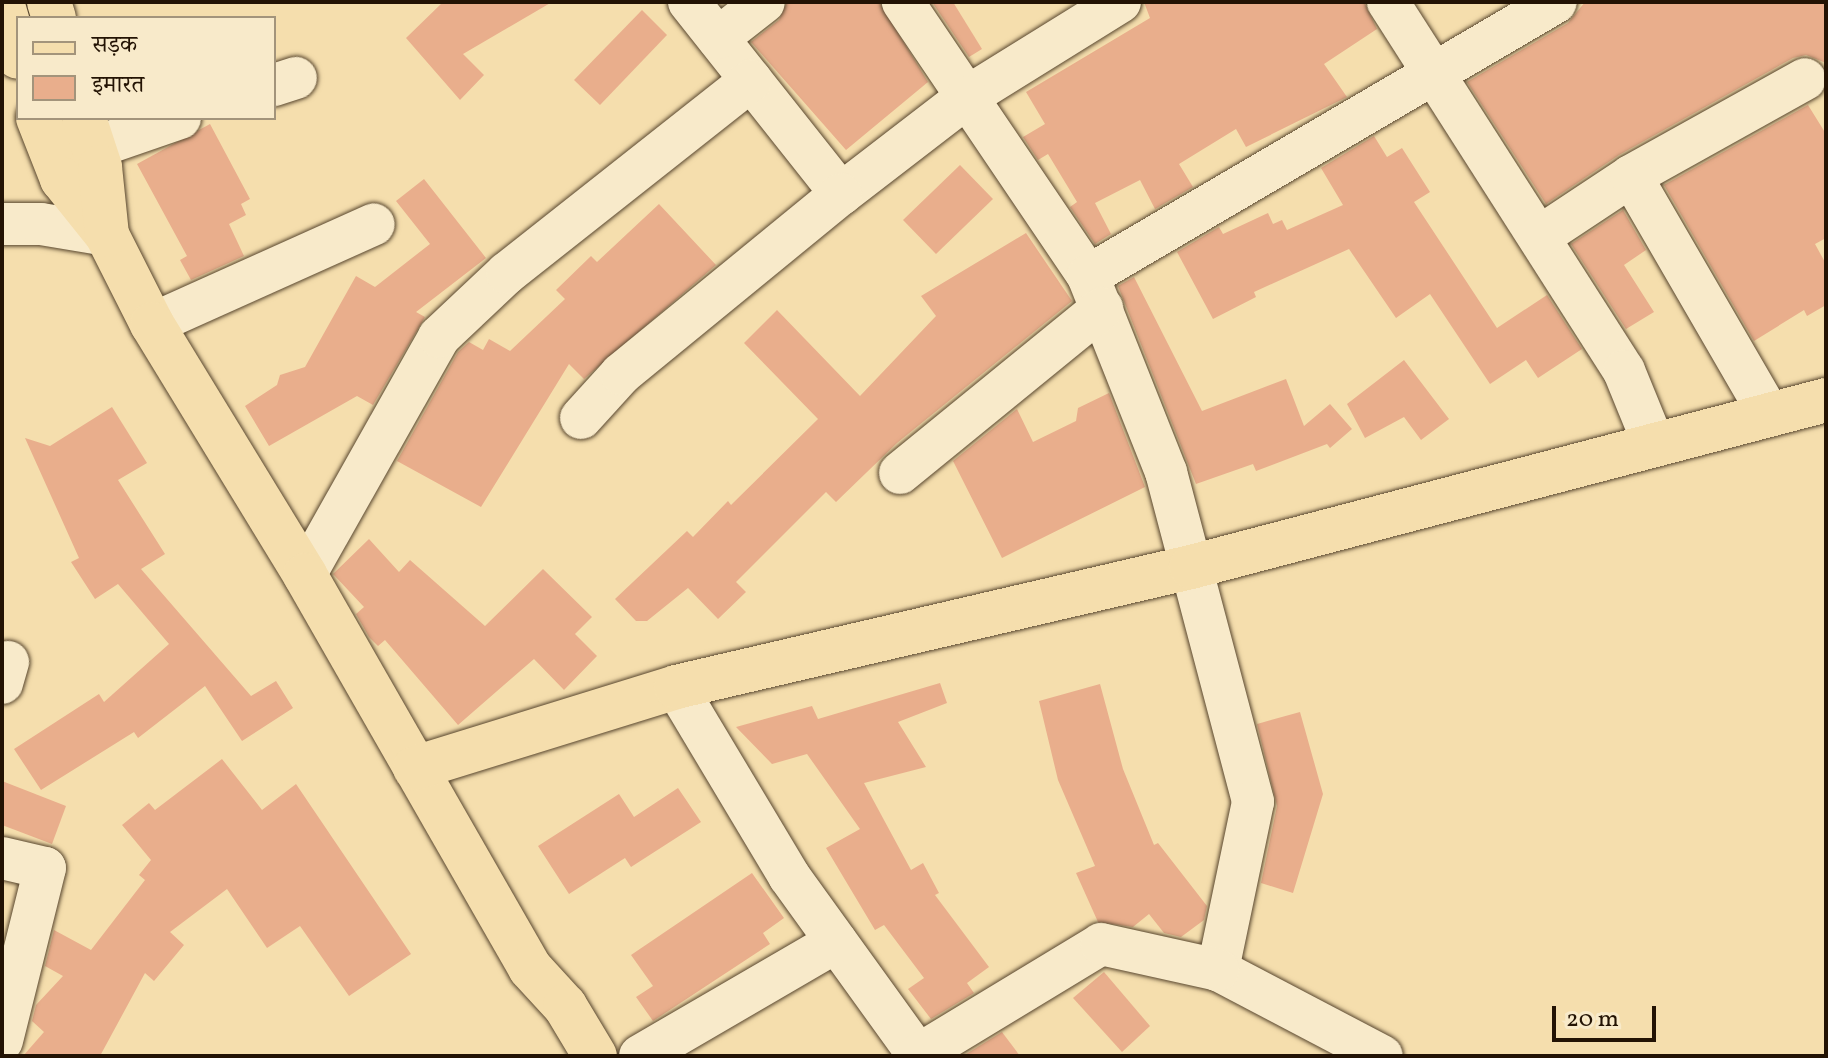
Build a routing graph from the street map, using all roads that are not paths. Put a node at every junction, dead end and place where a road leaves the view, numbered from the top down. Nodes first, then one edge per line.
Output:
1 (2, 2) edge
2 (689, 2) edge
3 (764, 2) edge
4 (903, 2) edge
5 (1120, 2) edge
6 (1388, 2) edge
7 (1556, 2) edge
8 (718, 38) junction
9 (16, 50) edge
10 (1434, 74) junction
11 (1805, 79) dead end
12 (751, 80) junction
13 (967, 97) junction
14 (39, 120) edge
15 (168, 120) edge
16 (89, 133) edge
17 (1631, 176) junction
18 (841, 194) junction
19 (2, 224) edge
20 (374, 224) dead end
21 (107, 235) junction
22 (1539, 237) junction
23 (1095, 292) junction
24 (152, 324) junction
25 (1826, 400) edge
26 (1770, 416) junction
27 (581, 418) dead end
28 (1653, 442) junction
29 (900, 473) dead end
30 (1191, 567) junction
31 (305, 575) junction
32 (676, 687) junction
33 (415, 768) junction
34 (2, 858) edge
35 (836, 942) junction
36 (530, 968) junction
37 (1218, 970) junction
38 (2, 1041) edge
39 (564, 1056) edge
40 (595, 1056) edge
41 (640, 1056) edge
42 (918, 1056) edge
43 (1382, 1056) edge

1 - 9 main road
2 - 8 street
3 - 8 street
4 - 13 street
5 - 13 street
6 - 10 street
7 - 10 street
8 - 12 street
10 - 22 street
10 - 23 street
11 - 17 street
12 - 18 street
12 - 31 street
13 - 18 street
13 - 23 street
14 - 21 main road
15 - 16 street
16 - 21 main road
17 - 22 street
17 - 26 street
18 - 27 street
19 - 21 street
20 - 24 street
21 - 24 main road
22 - 28 street
23 - 29 street
23 - 30 street
24 - 31 main road
25 - 26 main road
26 - 28 main road
28 - 30 main road
30 - 32 main road
30 - 37 street
31 - 33 main road
32 - 33 main road
32 - 35 street
33 - 36 main road
34 - 38 street
35 - 41 street
35 - 42 street
36 - 39 main road
36 - 40 main road
37 - 42 street
37 - 43 street

